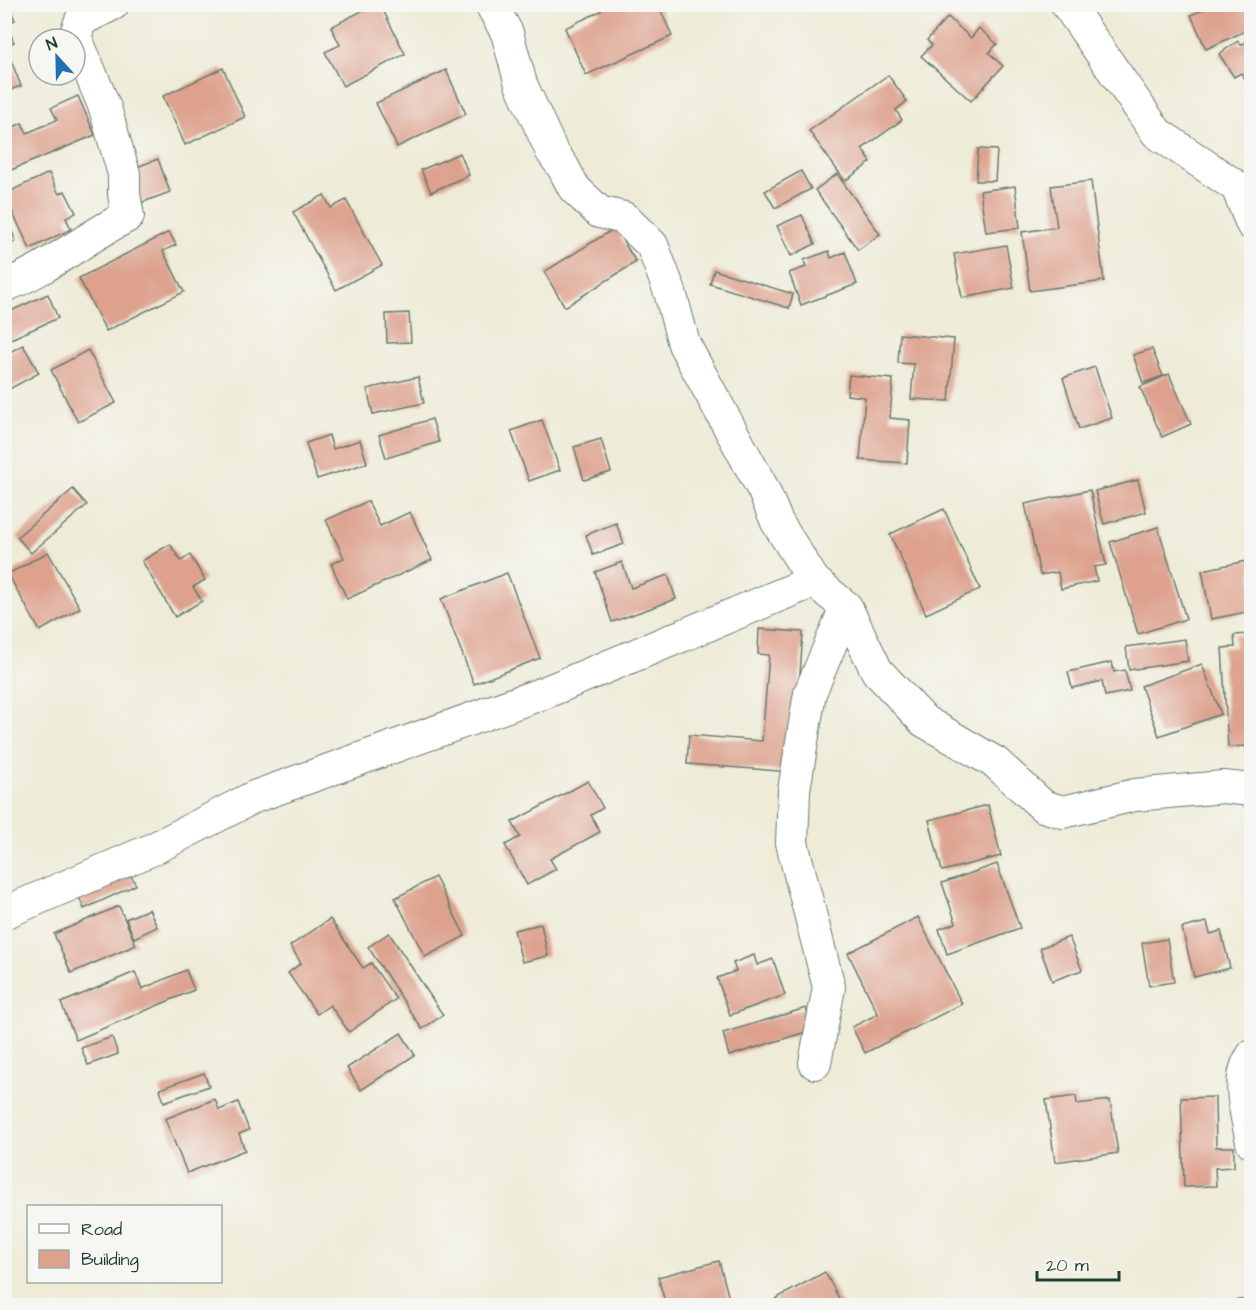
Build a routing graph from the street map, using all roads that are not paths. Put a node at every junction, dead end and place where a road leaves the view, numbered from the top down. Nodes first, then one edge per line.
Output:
1 (113, 4) edge
2 (491, 4) edge
3 (1067, 4) edge
4 (1244, 184) edge
5 (1251, 224) edge
6 (4, 286) edge
7 (814, 581) junction
8 (846, 607) junction
9 (1251, 790) edge
10 (4, 912) edge
11 (1251, 1056) edge
12 (815, 1063) dead end
13 (1251, 1142) edge

1 - 6 street
2 - 7 street
3 - 4 street
4 - 5 street
7 - 8 street
7 - 10 street
8 - 9 street
8 - 12 street
11 - 13 street

